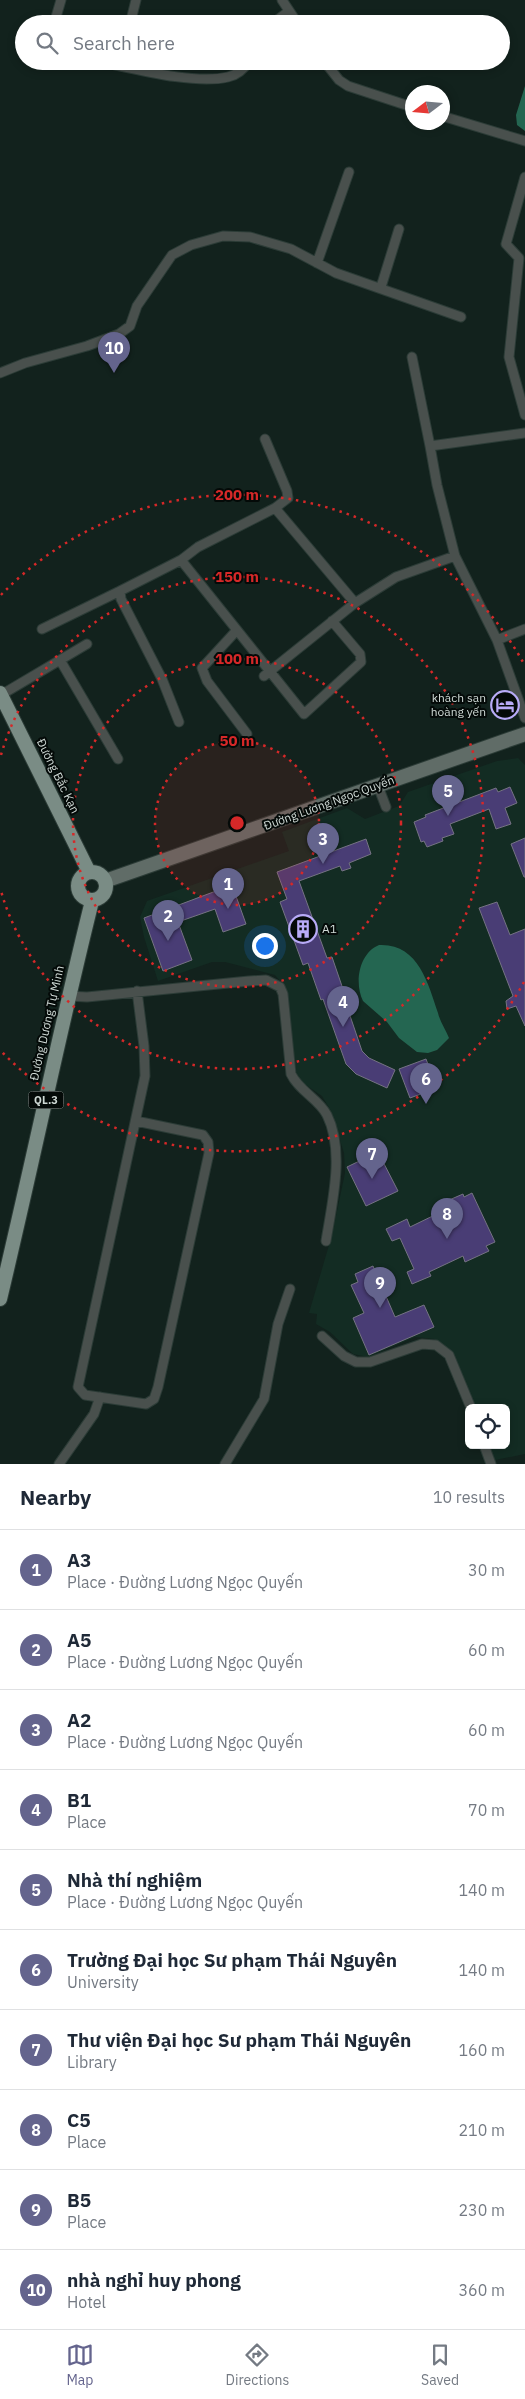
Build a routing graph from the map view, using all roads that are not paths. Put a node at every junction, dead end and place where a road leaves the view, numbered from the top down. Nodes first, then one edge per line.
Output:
1 (61, 0) edge
2 (136, 0) edge
3 (282, 0) edge
4 (289, 11) junction
5 (57, 15) edge
6 (132, 15) edge
7 (284, 15) edge
8 (292, 15) edge
9 (145, 70) edge
10 (242, 70) edge
11 (331, 70) edge
12 (405, 105) edge
13 (450, 118) edge
14 (525, 141) edge
15 (349, 172) dead end
16 (525, 176) edge
17 (399, 229) dead end
18 (317, 263) junction
19 (381, 287) junction
20 (461, 317) dead end
21 (412, 357) dead end
22 (0, 373) edge
23 (525, 415) edge
24 (525, 433) edge
25 (265, 439) dead end
26 (430, 446) junction
27 (275, 508) junction
28 (455, 556) junction
29 (181, 560) junction
30 (120, 591) junction
31 (355, 603) junction
32 (332, 621) junction
33 (42, 629) dead end
34 (525, 629) edge
35 (237, 630) junction
36 (497, 640) junction
37 (87, 644) dead end
38 (60, 660) junction
39 (267, 674) junction
40 (0, 694) edge
41 (525, 718) edge
42 (179, 722) dead end
43 (247, 734) dead end
44 (525, 734) edge
45 (118, 759) dead end
46 (378, 786) junction
47 (386, 807) dead end
48 (89, 872) junction
49 (106, 881) junction
50 (92, 901) junction
51 (137, 991) junction
52 (68, 996) junction
53 (136, 1121) junction
54 (326, 1241) dead end
55 (290, 1289) dead end
56 (0, 1299) edge
57 (322, 1336) dead end
58 (100, 1397) junction
59 (469, 1404) edge
60 (485, 1449) edge
61 (59, 1464) edge
62 (225, 1464) edge
63 (491, 1464) edge

1 - 5 street
2 - 6 street
3 - 4 street
4 - 7 street
4 - 8 street
9 - 10 street
11 - 12 street
13 - 14 street
15 - 18 street
16 - 23 street
17 - 19 street
18 - 19 street
18 - 22 street
19 - 20 street
21 - 26 street
24 - 26 street
25 - 27 street
26 - 28 street
27 - 29 street
27 - 31 street
28 - 31 street
28 - 36 street
29 - 30 street
29 - 35 street
30 - 33 street
30 - 42 street
31 - 32 street
32 - 39 street
32 - 39 street
34 - 36 street
35 - 39 street
35 - 43 street
36 - 41 street
37 - 38 street
38 - 40 street
38 - 45 street
40 - 48 highway, Đường Bắc Kạn
44 - 46 main road, Đường Lương Ngọc Quyến
46 - 47 street
46 - 49 main road, Đường Lương Ngọc Quyến
48 - 49 highway
48 - 50 highway
49 - 50 highway, QL.3
50 - 52 highway, Đường Dương Tự Minh / QL.3
51 - 52 street
51 - 53 street
51 - 54 street
52 - 56 highway, Đường Dương Tự Minh / QL.3
53 - 58 street
53 - 58 street
55 - 62 street
57 - 59 street
58 - 61 street
60 - 63 street

